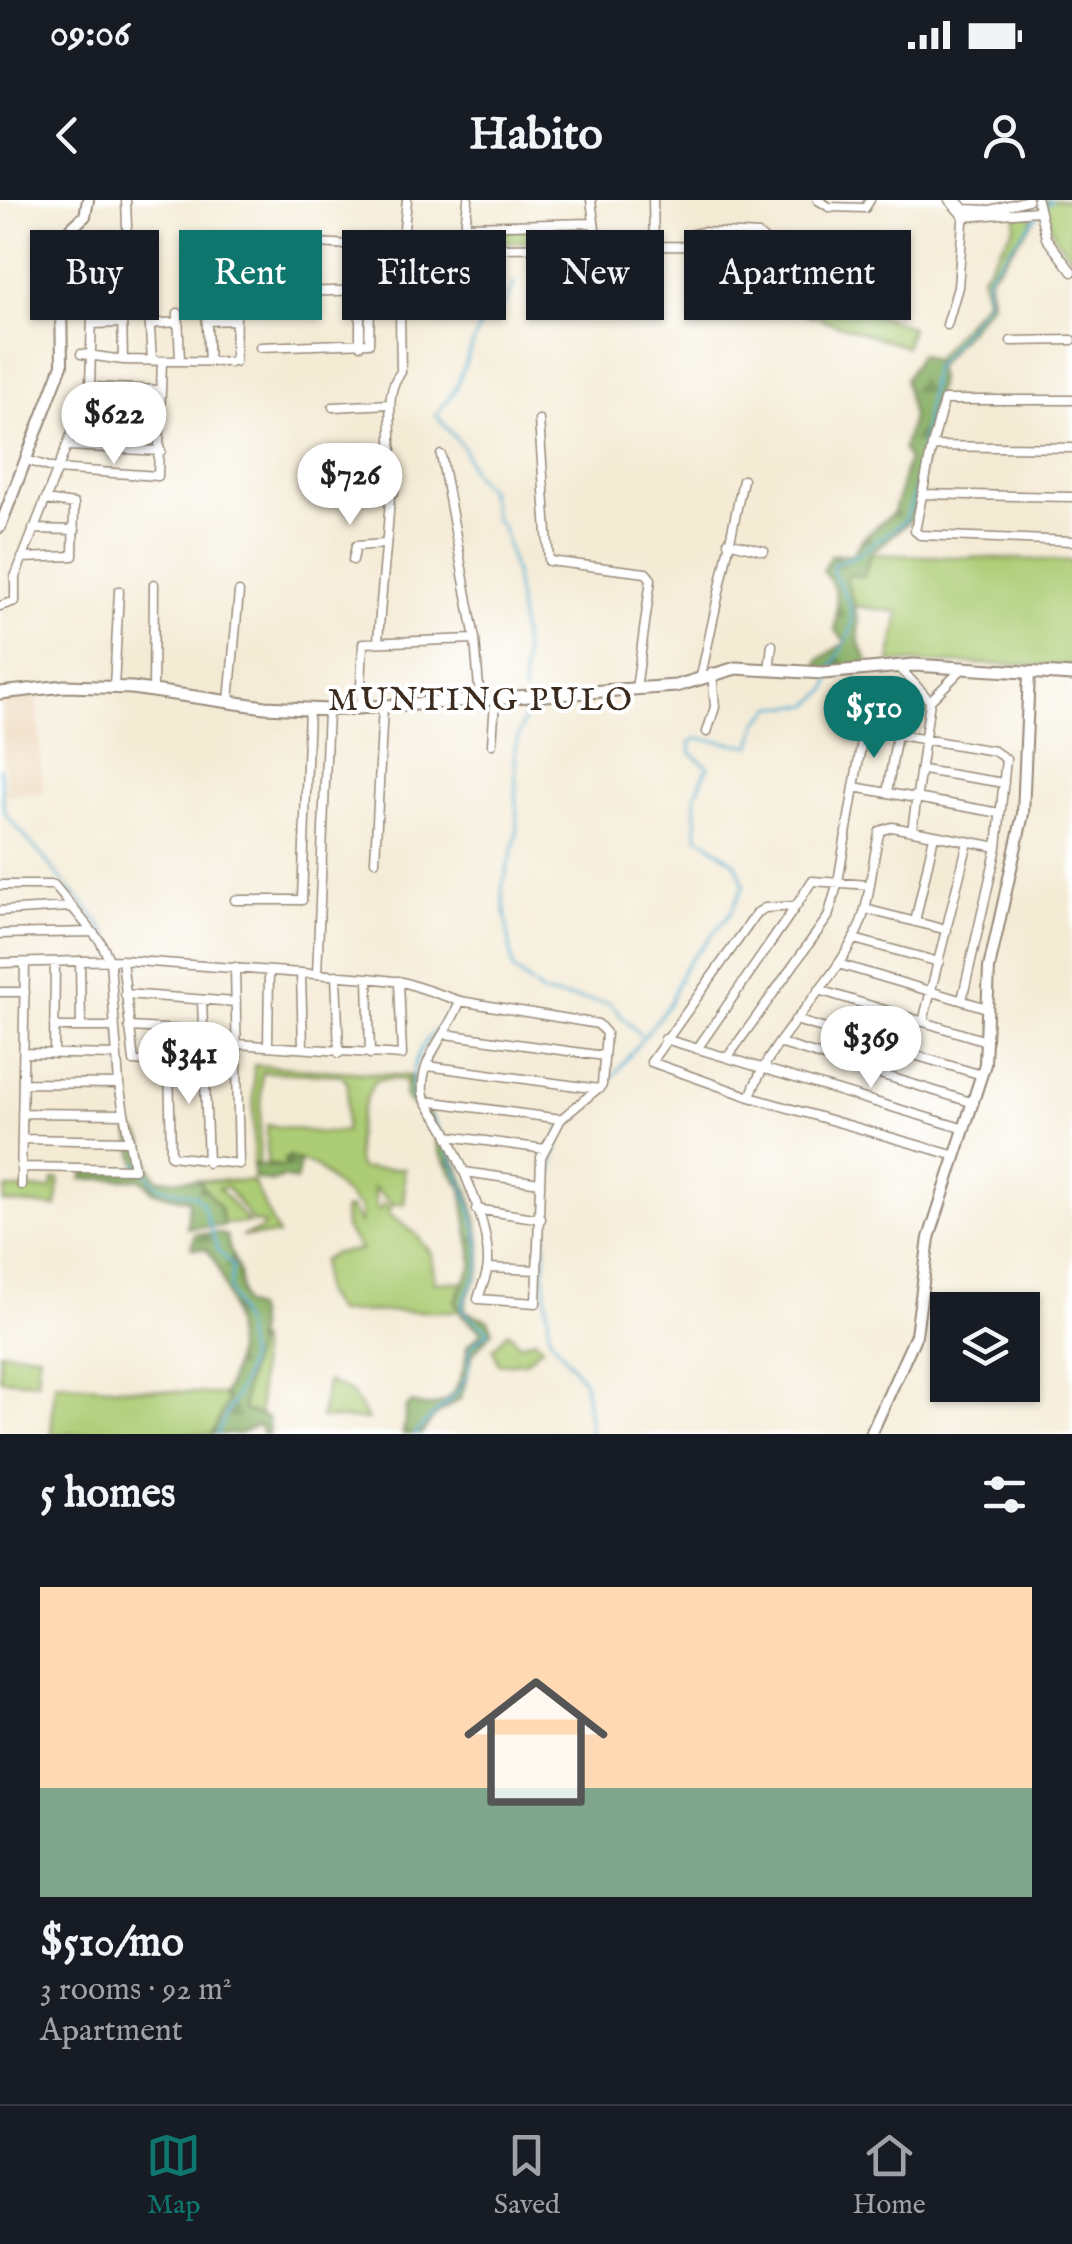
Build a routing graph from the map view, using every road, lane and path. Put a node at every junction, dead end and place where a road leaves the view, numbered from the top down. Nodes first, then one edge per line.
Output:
1 (88, 200) edge
2 (126, 200) edge
3 (407, 200) edge
4 (468, 200) edge
5 (591, 200) edge
6 (653, 200) edge
7 (818, 200) edge
8 (870, 200) edge
9 (952, 200) edge
10 (1028, 200) edge
11 (1037, 200) edge
12 (963, 213) junction
13 (1038, 214) junction
14 (592, 223) junction
15 (465, 226) junction
16 (126, 227) dead end
17 (404, 230) edge
18 (465, 230) edge
19 (594, 230) edge
20 (654, 230) edge
21 (690, 246) joint
22 (1072, 272) edge
23 (93, 320) edge
24 (150, 320) edge
25 (360, 320) edge
26 (371, 320) edge
27 (400, 320) edge
28 (93, 324) junction
29 (150, 324) junction
30 (947, 326) dead end
31 (1072, 340) edge
32 (1010, 341) dead end
33 (360, 345) junction
34 (260, 347) dead end
35 (81, 354) dead end
36 (93, 355) junction
37 (123, 360) junction
38 (157, 361) junction
39 (180, 361) junction
40 (208, 362) junction
41 (90, 387) junction
42 (161, 390) junction
43 (1072, 400) edge
44 (390, 404) junction
45 (333, 407) dead end
46 (78, 417) junction
47 (161, 420) junction
48 (540, 420) dead end
49 (69, 446) junction
50 (932, 446) junction
51 (392, 448) junction
52 (1072, 448) edge
53 (161, 450) junction
54 (334, 450) dead end
55 (442, 455) dead end
56 (26, 460) junction
57 (56, 469) junction
58 (744, 480) dead end
59 (360, 483) dead end
60 (394, 492) junction
61 (922, 494) junction
62 (1072, 497) edge
63 (44, 500) junction
64 (2, 515) edge
65 (33, 529) junction
66 (75, 530) junction
67 (1072, 541) edge
68 (728, 542) junction
69 (384, 544) junction
70 (764, 551) dead end
71 (22, 558) junction
72 (353, 560) dead end
73 (154, 584) dead end
74 (119, 592) dead end
75 (239, 592) dead end
76 (0, 606) edge
77 (475, 638) junction
78 (378, 642) junction
79 (772, 644) dead end
80 (896, 665) junction
81 (964, 668) junction
82 (769, 670) junction
83 (1029, 673) junction
84 (706, 674) junction
85 (1072, 675) edge
86 (114, 687) junction
87 (1, 689) edge
88 (636, 689) junction
89 (153, 691) junction
90 (501, 700) junction
91 (930, 700) junction
92 (230, 701) junction
93 (480, 701) junction
94 (384, 706) junction
95 (360, 708) junction
96 (309, 709) junction
97 (328, 710) junction
98 (707, 732) dead end
99 (897, 734) junction
100 (927, 740) junction
101 (492, 744) dead end
102 (922, 770) junction
103 (1004, 784) junction
104 (854, 788) junction
105 (887, 793) junction
106 (918, 798) junction
107 (1000, 813) junction
108 (912, 831) junction
109 (934, 836) junction
110 (968, 842) junction
111 (996, 847) junction
112 (375, 861) dead end
113 (838, 882) junction
114 (0, 885) edge
115 (870, 885) junction
116 (235, 900) dead end
117 (796, 906) junction
118 (71, 907) junction
119 (865, 909) junction
120 (0, 910) edge
121 (915, 922) junction
122 (947, 930) junction
123 (92, 932) junction
124 (0, 934) edge
125 (854, 939) junction
126 (116, 960) junction
127 (80, 961) junction
128 (55, 962) junction
129 (939, 962) junction
130 (25, 963) junction
131 (0, 964) edge
132 (838, 964) junction
133 (235, 967) junction
134 (269, 972) junction
135 (301, 973) junction
136 (317, 974) junction
137 (336, 975) junction
138 (368, 978) junction
139 (399, 981) junction
140 (818, 990) junction
141 (0, 992) edge
142 (25, 992) junction
143 (932, 992) junction
144 (126, 994) junction
145 (202, 1000) junction
146 (962, 1000) junction
147 (460, 1001) junction
148 (236, 1002) junction
149 (987, 1008) junction
150 (796, 1020) junction
151 (924, 1022) junction
152 (54, 1026) junction
153 (80, 1027) junction
154 (114, 1027) junction
155 (129, 1027) junction
156 (202, 1032) junction
157 (445, 1034) junction
158 (666, 1039) junction
159 (779, 1042) junction
160 (987, 1042) junction
161 (237, 1044) junction
162 (268, 1045) junction
163 (303, 1048) junction
164 (697, 1048) junction
165 (24, 1053) junction
166 (338, 1053) junction
167 (54, 1054) junction
168 (370, 1054) junction
169 (116, 1055) junction
170 (604, 1056) junction
171 (727, 1058) junction
172 (169, 1063) junction
173 (202, 1065) junction
174 (428, 1066) junction
175 (760, 1068) junction
176 (236, 1069) junction
177 (982, 1076) junction
178 (23, 1083) junction
179 (119, 1084) junction
180 (599, 1090) junction
181 (750, 1098) junction
182 (426, 1101) junction
183 (974, 1103) junction
184 (22, 1112) junction
185 (124, 1114) junction
186 (561, 1119) junction
187 (965, 1129) junction
188 (448, 1136) junction
189 (22, 1139) junction
190 (128, 1141) junction
191 (545, 1149) junction
192 (956, 1156) junction
193 (208, 1163) junction
194 (21, 1167) junction
195 (465, 1172) junction
196 (540, 1183) junction
197 (20, 1185) dead end
198 (476, 1209) junction
199 (541, 1219) junction
200 (488, 1268) junction
201 (536, 1270) junction
202 (871, 1434) edge

1 - 56 street
2 - 16 street
3 - 17 street
4 - 15 street
5 - 14 street
6 - 20 street
7 - 8 street
9 - 12 street
10 - 12 street
11 - 13 street
12 - 13 street
12 - 30 street
13 - 22 street
14 - 15 street
14 - 19 street
15 - 18 street
21 - 21 street
23 - 28 street
24 - 29 street
25 - 33 street
26 - 33 street
27 - 44 street
28 - 36 street
28 - 37 street
29 - 38 street
29 - 39 street
31 - 32 street
33 - 34 street
35 - 36 street
36 - 37 street
36 - 41 street
37 - 38 street
38 - 39 street
38 - 42 street
39 - 40 street
40 - 40 street
41 - 42 street
41 - 46 street
42 - 47 street
43 - 50 street
44 - 45 street
44 - 51 street
46 - 47 street
46 - 49 street
47 - 53 street
48 - 88 street
49 - 53 street
49 - 57 street
50 - 52 street
50 - 61 street
51 - 54 street
51 - 60 street
53 - 57 street
55 - 77 street
56 - 57 street
56 - 64 street
57 - 63 street
58 - 68 street
59 - 60 street
60 - 69 street
61 - 62 street
61 - 67 street
63 - 65 street
63 - 66 street
65 - 66 street
65 - 71 street
66 - 71 street
68 - 70 street
68 - 84 street
69 - 72 street
69 - 78 street
71 - 76 street
73 - 89 street
74 - 86 street
75 - 92 street
77 - 78 street
77 - 93 street
78 - 95 street
79 - 82 street
80 - 81 main road
80 - 82 main road
80 - 91 street
81 - 83 main road
81 - 91 street
82 - 84 main road
83 - 85 main road
83 - 149 street
84 - 88 main road
84 - 98 street
86 - 87 main road
86 - 89 main road
88 - 90 main road
89 - 92 main road
90 - 93 main road
90 - 101 street
91 - 100 street
92 - 96 main road
93 - 94 main road
94 - 95 main road
94 - 112 street
95 - 97 main road
96 - 97 main road
96 - 116 street
97 - 136 street
99 - 100 street
99 - 104 street
99 - 105 street
100 - 102 street
100 - 103 street
102 - 103 street
102 - 106 street
103 - 107 street
104 - 105 street
104 - 113 street
105 - 106 street
106 - 107 street
106 - 108 street
107 - 111 street
108 - 109 street
108 - 115 street
109 - 110 street
109 - 121 street
110 - 111 street
110 - 122 street
111 - 146 street
113 - 115 street
113 - 117 street
113 - 171 street
114 - 118 street
115 - 119 street
117 - 158 street
117 - 164 street
118 - 120 street
118 - 123 street
119 - 121 street
119 - 125 street
121 - 122 street
122 - 129 street
123 - 124 street
123 - 126 street
125 - 129 street
125 - 132 street
126 - 127 street
126 - 133 street
126 - 144 street
126 - 154 street
127 - 128 street
127 - 153 street
128 - 130 street
128 - 152 street
129 - 143 street
130 - 131 street
130 - 142 street
132 - 140 street
132 - 143 street
133 - 134 street
133 - 148 street
134 - 135 street
134 - 162 street
135 - 136 street
135 - 163 street
136 - 137 street
137 - 138 street
137 - 166 street
138 - 139 street
138 - 168 street
139 - 147 street
139 - 168 street
140 - 150 street
140 - 151 street
141 - 142 street
142 - 165 street
143 - 146 street
143 - 151 street
144 - 145 street
144 - 155 street
145 - 148 street
145 - 156 street
146 - 149 street
147 - 157 street
147 - 170 street
148 - 161 street
149 - 160 street
150 - 159 street
150 - 177 street
151 - 160 street
152 - 153 street
152 - 167 street
153 - 154 street
154 - 169 street
155 - 156 street
155 - 172 street
156 - 173 street
157 - 170 street
157 - 174 street
158 - 164 street
158 - 181 street
159 - 175 street
159 - 183 street
160 - 177 street
161 - 162 street
161 - 176 street
162 - 163 street
163 - 166 street
164 - 171 street
165 - 167 street
165 - 178 street
166 - 168 street
167 - 169 street
169 - 179 street
170 - 180 street
171 - 175 street
172 - 173 street
172 - 193 street
173 - 176 street
173 - 193 street
174 - 180 street
174 - 182 street
175 - 181 street
175 - 187 street
176 - 193 street
177 - 183 street
178 - 179 street
178 - 184 street
179 - 185 street
180 - 186 street
181 - 192 street
182 - 186 street
182 - 188 street
183 - 187 street
184 - 185 street
184 - 189 street
185 - 190 street
186 - 191 street
187 - 192 street
188 - 191 street
188 - 195 street
189 - 190 street
189 - 194 street
190 - 194 street
191 - 196 street
192 - 202 street
194 - 197 street
195 - 196 street
195 - 198 street
196 - 199 street
198 - 199 street
198 - 200 street
199 - 201 street
200 - 201 street
200 - 201 street

